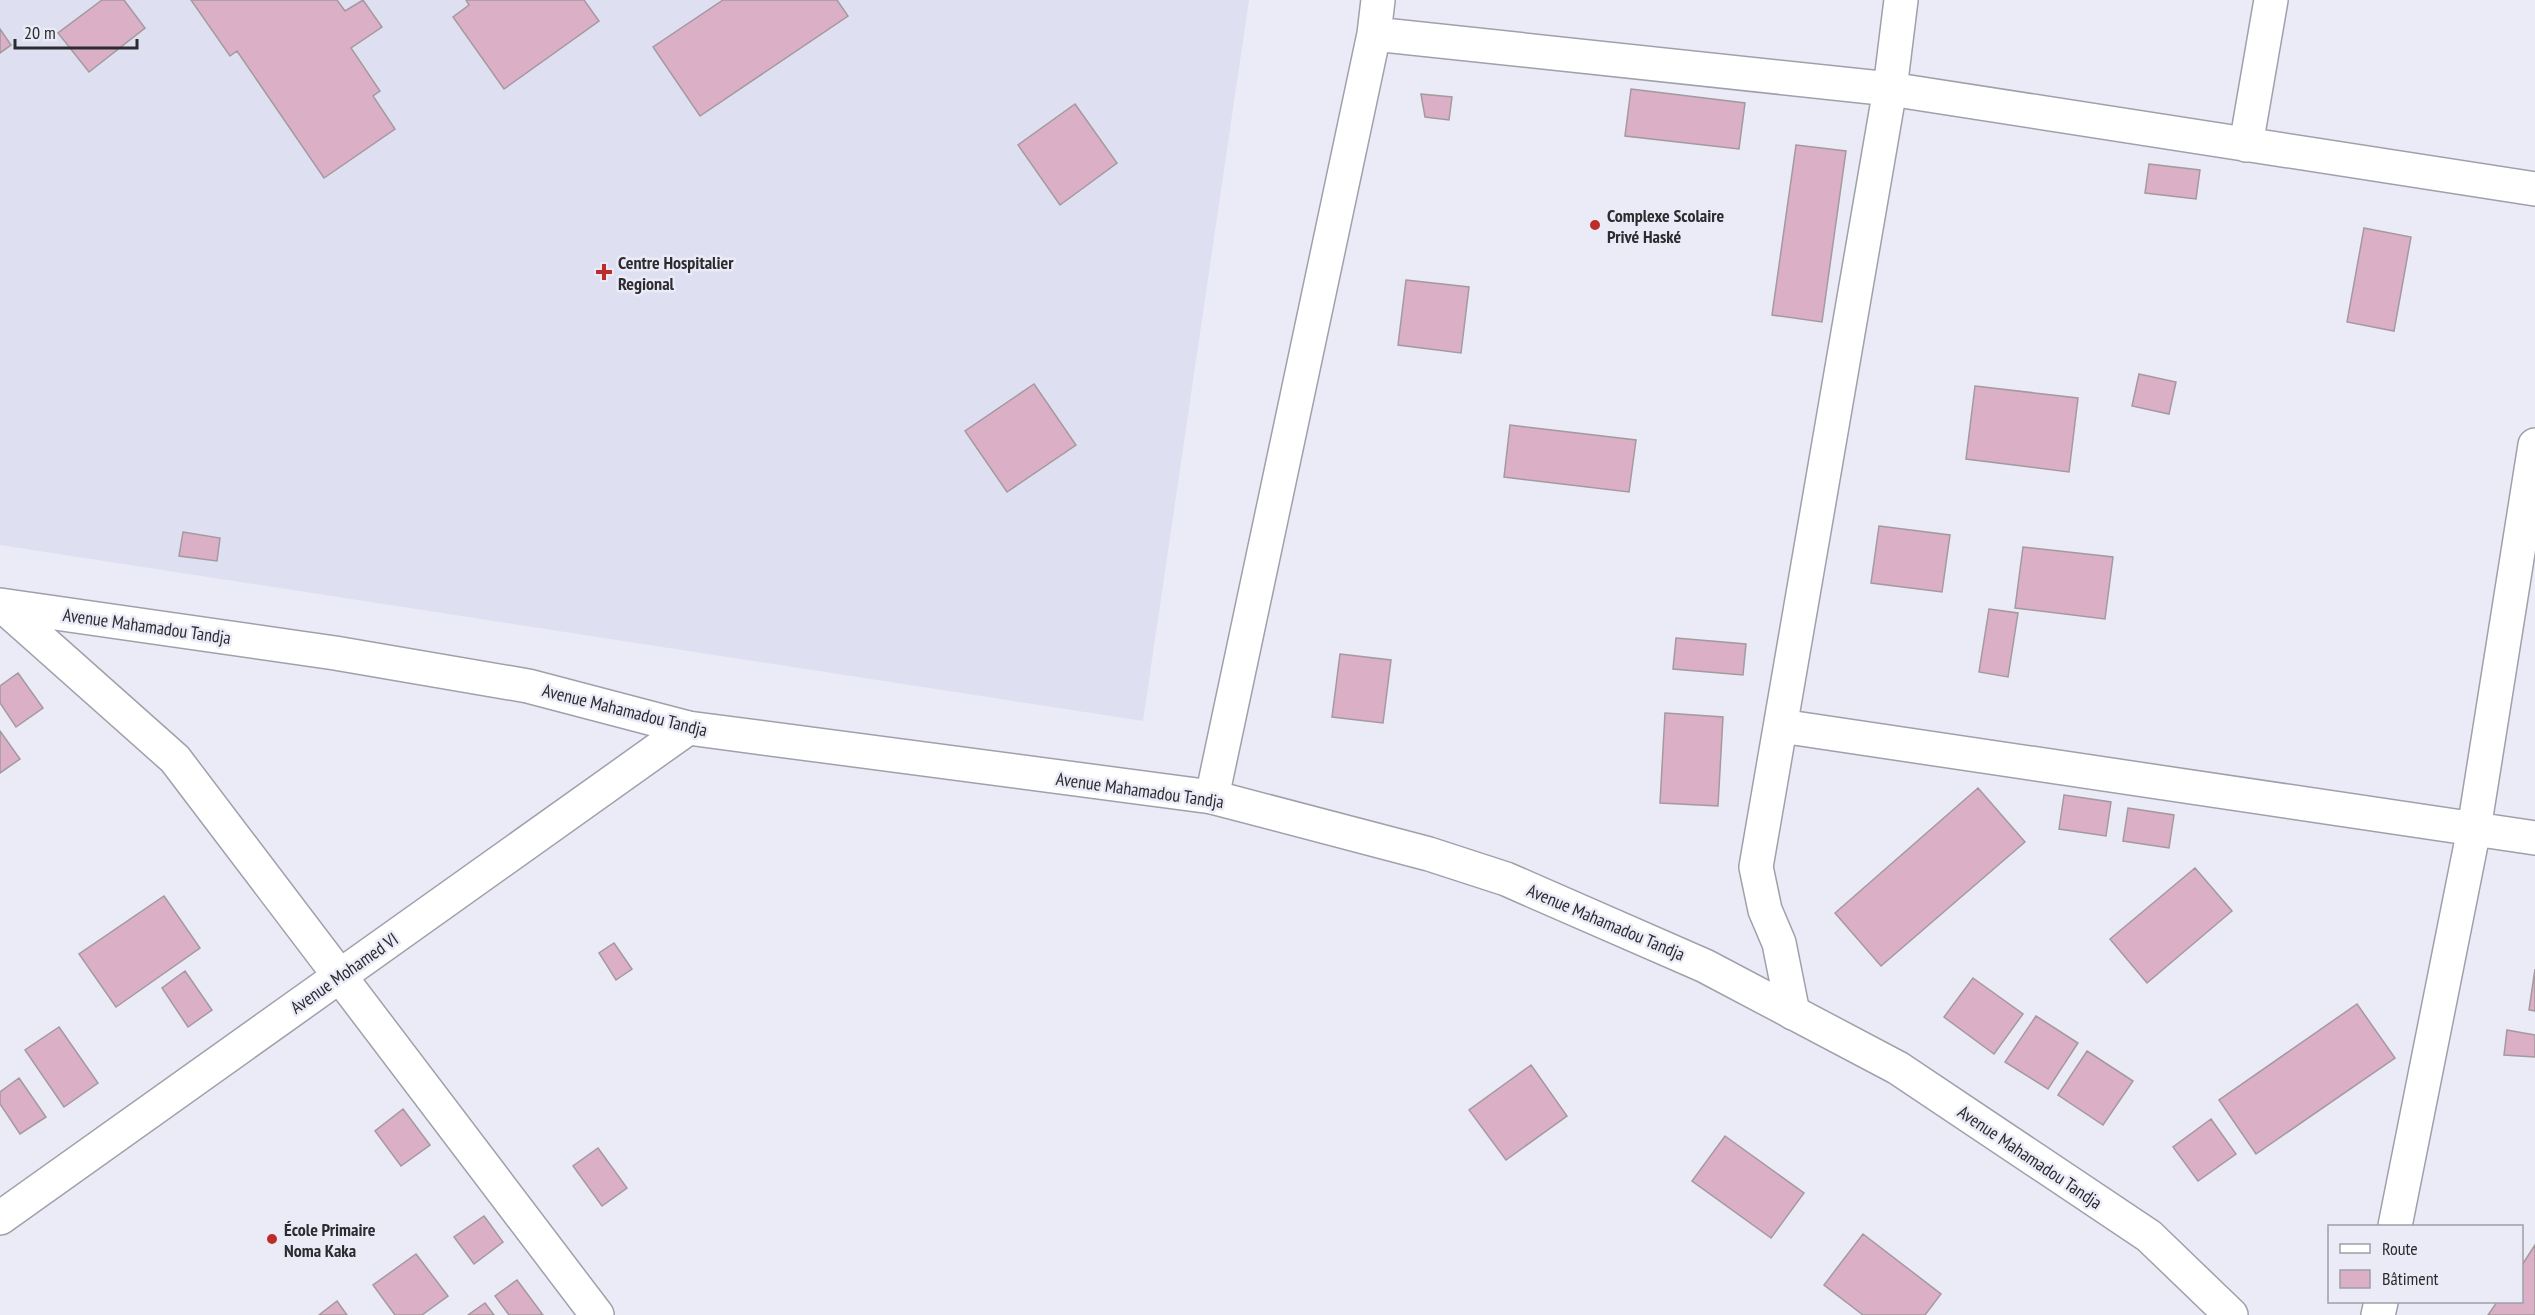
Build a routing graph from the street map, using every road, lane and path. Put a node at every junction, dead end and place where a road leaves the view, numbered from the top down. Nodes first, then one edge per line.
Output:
1 (1378, 0) edge
2 (1901, 0) edge
3 (2271, 0) edge
4 (1374, 34) junction
5 (1890, 89) junction
6 (2246, 145) junction
7 (2535, 189) edge
8 (2535, 445) edge
9 (2, 606) edge
10 (1781, 726) junction
11 (688, 728) junction
12 (1212, 797) junction
13 (2474, 829) junction
14 (2535, 838) edge
15 (341, 975) junction
16 (1793, 1013) junction
17 (0, 1218) edge
18 (2396, 1225) edge
19 (597, 1315) edge
20 (2230, 1315) edge

1 - 4 street
2 - 5 street
3 - 6 street
4 - 5 street
4 - 12 street
5 - 6 street
5 - 10 street
6 - 7 street
8 - 13 street
9 - 11 street, Avenue Mahamadou Tandja
9 - 15 street
10 - 13 street
10 - 16 street
11 - 12 street, Avenue Mahamadou Tandja
11 - 15 street, Avenue Mohamed VI
12 - 16 street, Avenue Mahamadou Tandja
13 - 14 street
13 - 18 street
15 - 17 street, Avenue Mohamed VI
15 - 19 street
16 - 20 street, Avenue Mahamadou Tandja

